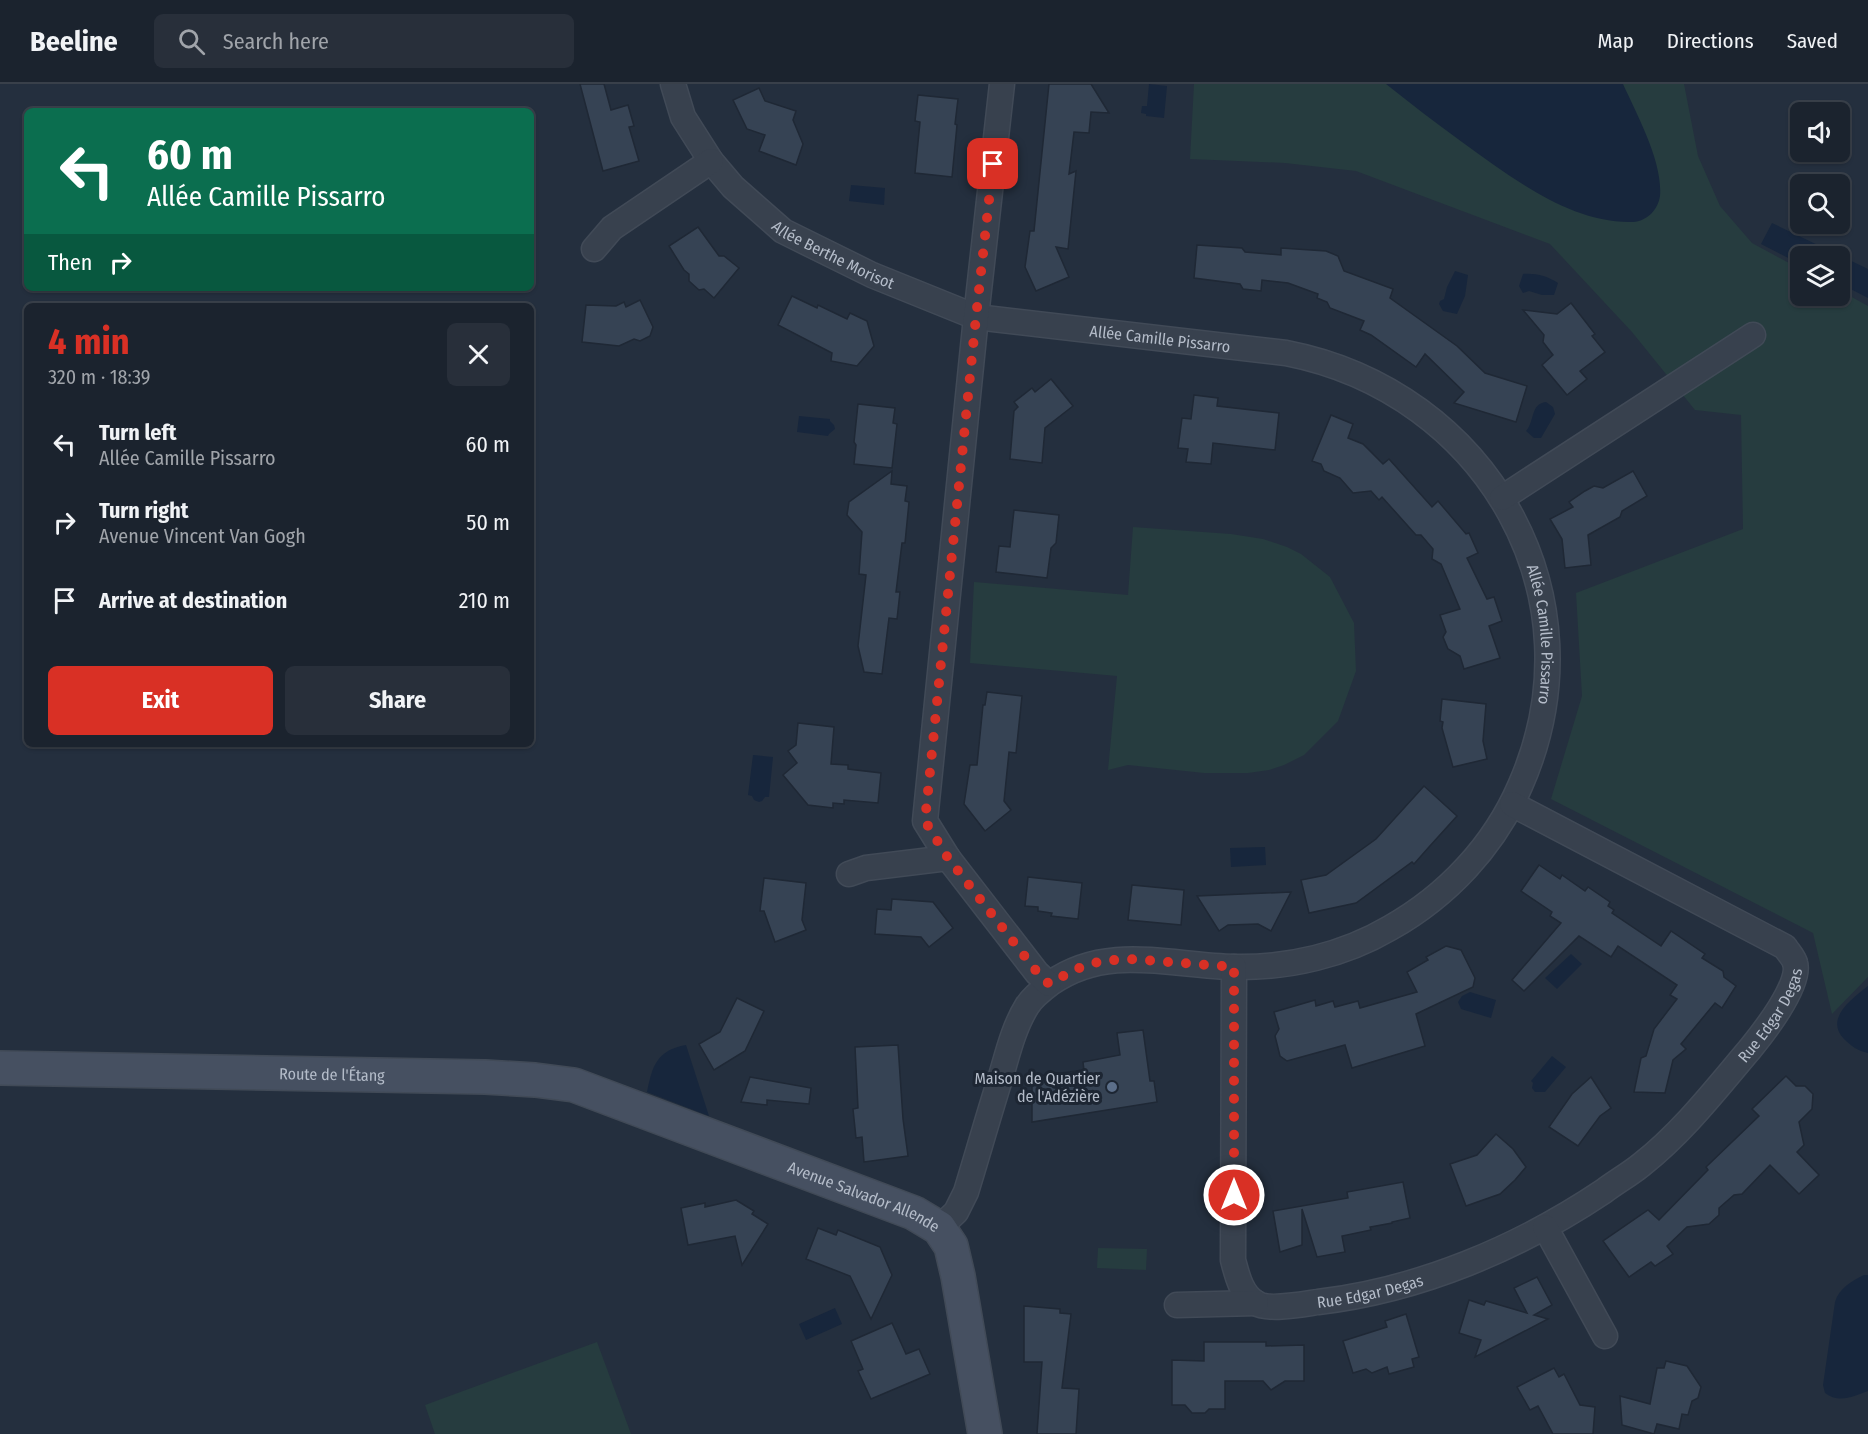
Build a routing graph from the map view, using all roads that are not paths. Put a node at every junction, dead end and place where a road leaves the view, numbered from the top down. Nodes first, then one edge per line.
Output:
1 (673, 84) edge
2 (1002, 84) edge
3 (711, 161) junction
4 (594, 249) dead end
5 (976, 317) junction
6 (1753, 335) dead end
7 (1502, 498) junction
8 (1512, 804) junction
9 (948, 858) junction
10 (849, 874) dead end
11 (1234, 967) junction
12 (1049, 984) junction
13 (0, 1068) edge
14 (657, 1116) joint
15 (1545, 1227) junction
16 (939, 1228) junction
17 (1256, 1303) junction
18 (1177, 1305) dead end
19 (1605, 1336) dead end
20 (985, 1434) edge

1 - 3 street, Allée Berthe Morisot
2 - 5 street
3 - 4 street
3 - 5 street, Allée Berthe Morisot
5 - 7 street, Allée Camille Pissarro
5 - 9 street
6 - 7 street
7 - 8 street, Allée Camille Pissarro
8 - 11 street, Allée Camille Pissarro
8 - 15 street, Rue Edgar Degas
9 - 10 street
9 - 12 street
11 - 12 street, Allée Camille Pissarro
11 - 17 street
12 - 16 street, Allée Camille Pissarro
13 - 14 street, Route de l'Étang
14 - 16 street, Avenue Salvador Allende
15 - 17 street, Rue Edgar Degas
15 - 19 street
16 - 20 street, Avenue Salvador Allende
17 - 18 street, Rue Edgar Degas

